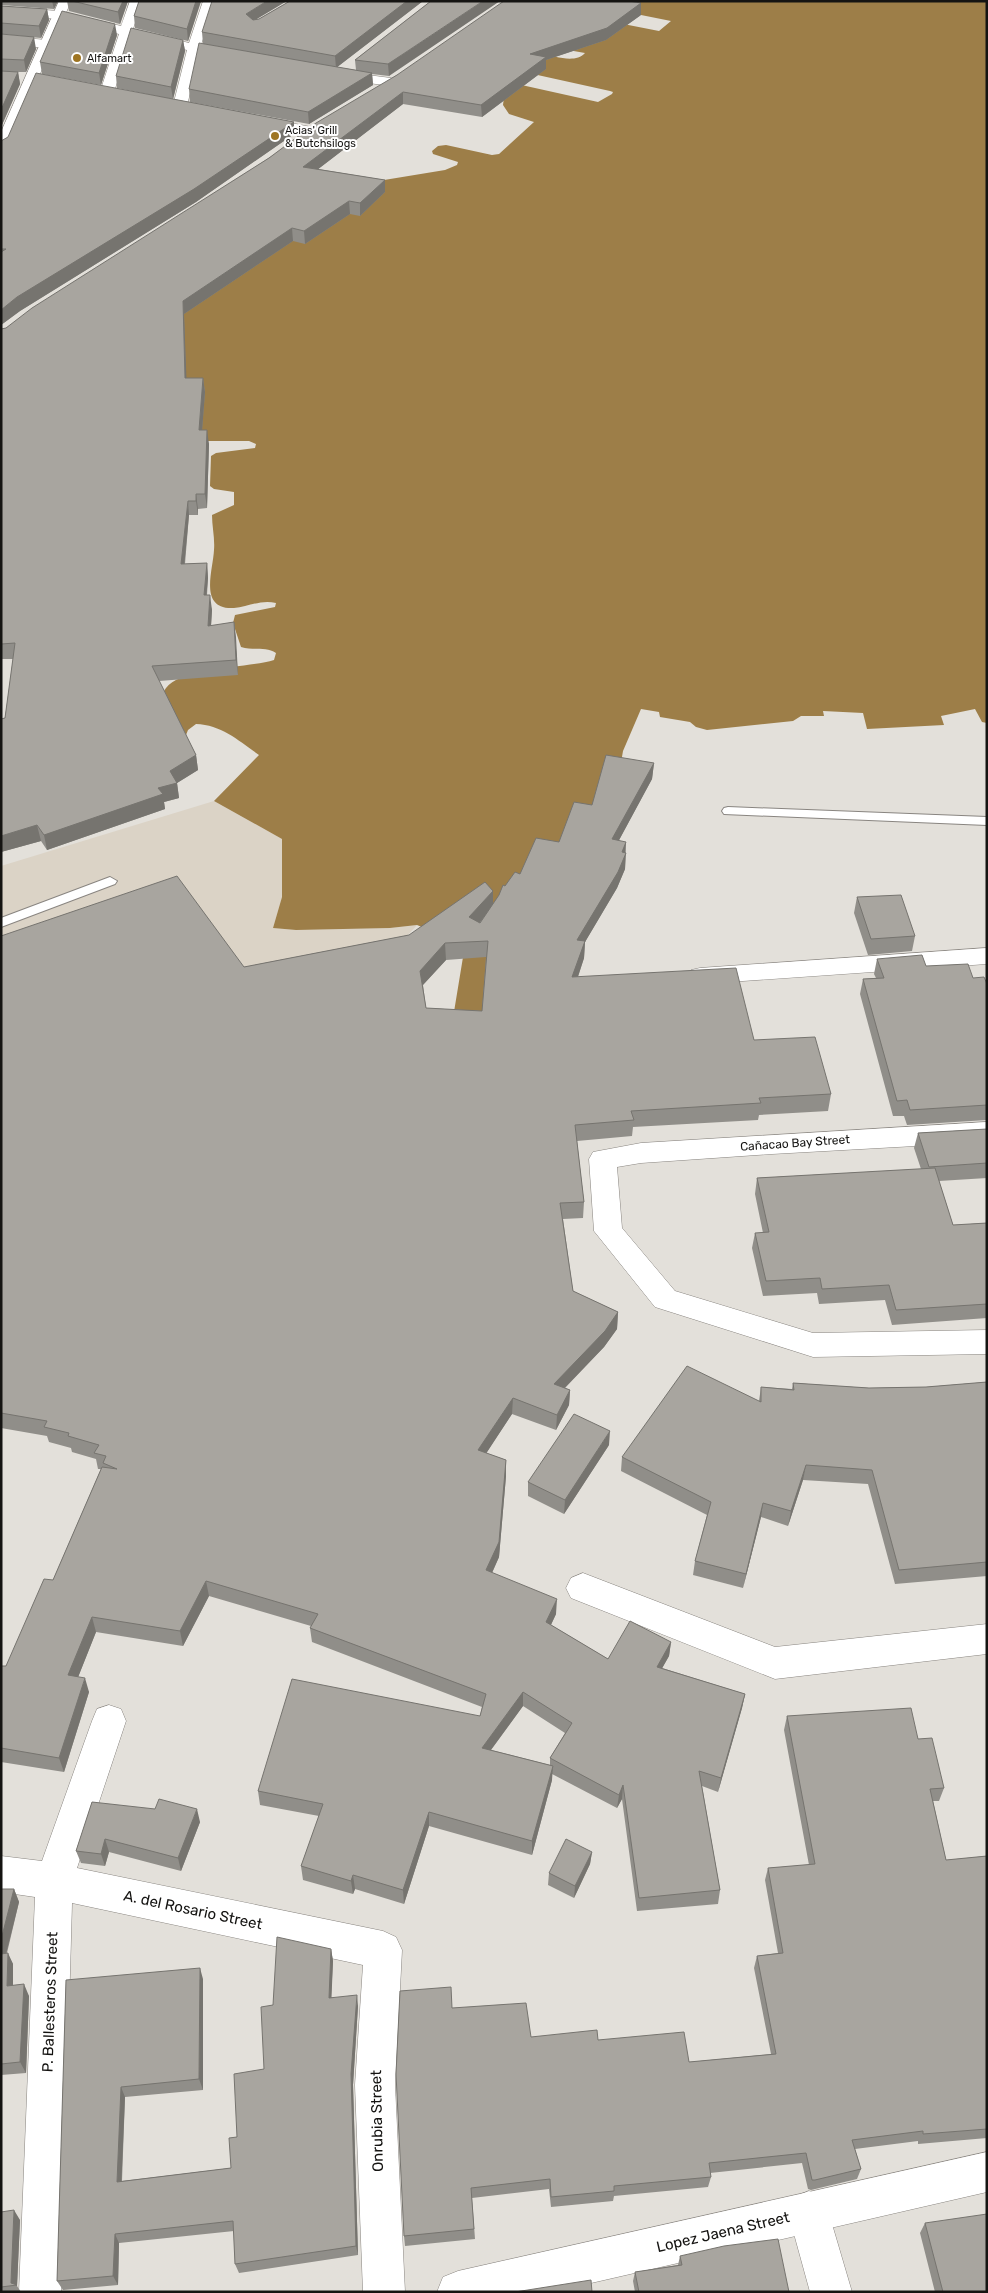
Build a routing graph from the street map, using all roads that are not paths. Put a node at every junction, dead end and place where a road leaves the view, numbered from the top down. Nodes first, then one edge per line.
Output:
1 (65, 1) edge
2 (136, 1) edge
3 (209, 1) edge
4 (1, 11) edge
5 (58, 15) junction
6 (127, 32) junction
7 (1, 40) edge
8 (47, 44) junction
9 (194, 48) junction
10 (252, 59) edge
11 (354, 63) dead end
12 (319, 71) edge
13 (339, 75) junction
14 (17, 78) edge
15 (37, 79) junction
16 (125, 96) edge
17 (367, 96) edge
18 (180, 106) edge
19 (246, 118) edge
20 (296, 142) edge
21 (1, 149) edge
22 (728, 811) dead end
23 (987, 821) edge
24 (110, 881) dead end
25 (1, 923) edge
26 (987, 956) edge
27 (677, 977) edge
28 (987, 1132) edge
29 (987, 1342) edge
30 (583, 1588) dead end
31 (987, 1639) edge
32 (109, 1721) dead end
33 (1, 1874) edge
34 (54, 1881) junction
35 (383, 1950) joint
36 (987, 2172) edge
37 (809, 2212) junction
38 (40, 2292) edge
39 (384, 2292) edge
40 (458, 2292) edge
41 (831, 2292) edge

1 - 5 street
2 - 6 street
3 - 9 street
4 - 5 street
5 - 6 street
5 - 8 street
6 - 9 street
6 - 16 street
7 - 8 street
8 - 15 street
9 - 10 street
9 - 18 street
11 - 13 street
12 - 13 street
13 - 17 street
14 - 15 street
15 - 21 street
19 - 20 street
22 - 23 lane
24 - 25 lane
26 - 27 street
28 - 29 street, Cañacao Bay Street
30 - 31 street
32 - 34 street, P. Ballesteros Street
33 - 34 street, A. del Rosario Street
34 - 35 street, A. del Rosario Street
34 - 38 street, P. Ballesteros Street
35 - 39 street, Onrubia Street
36 - 37 street, Lopez Jaena Street
37 - 40 street, Lopez Jaena Street
37 - 41 street

